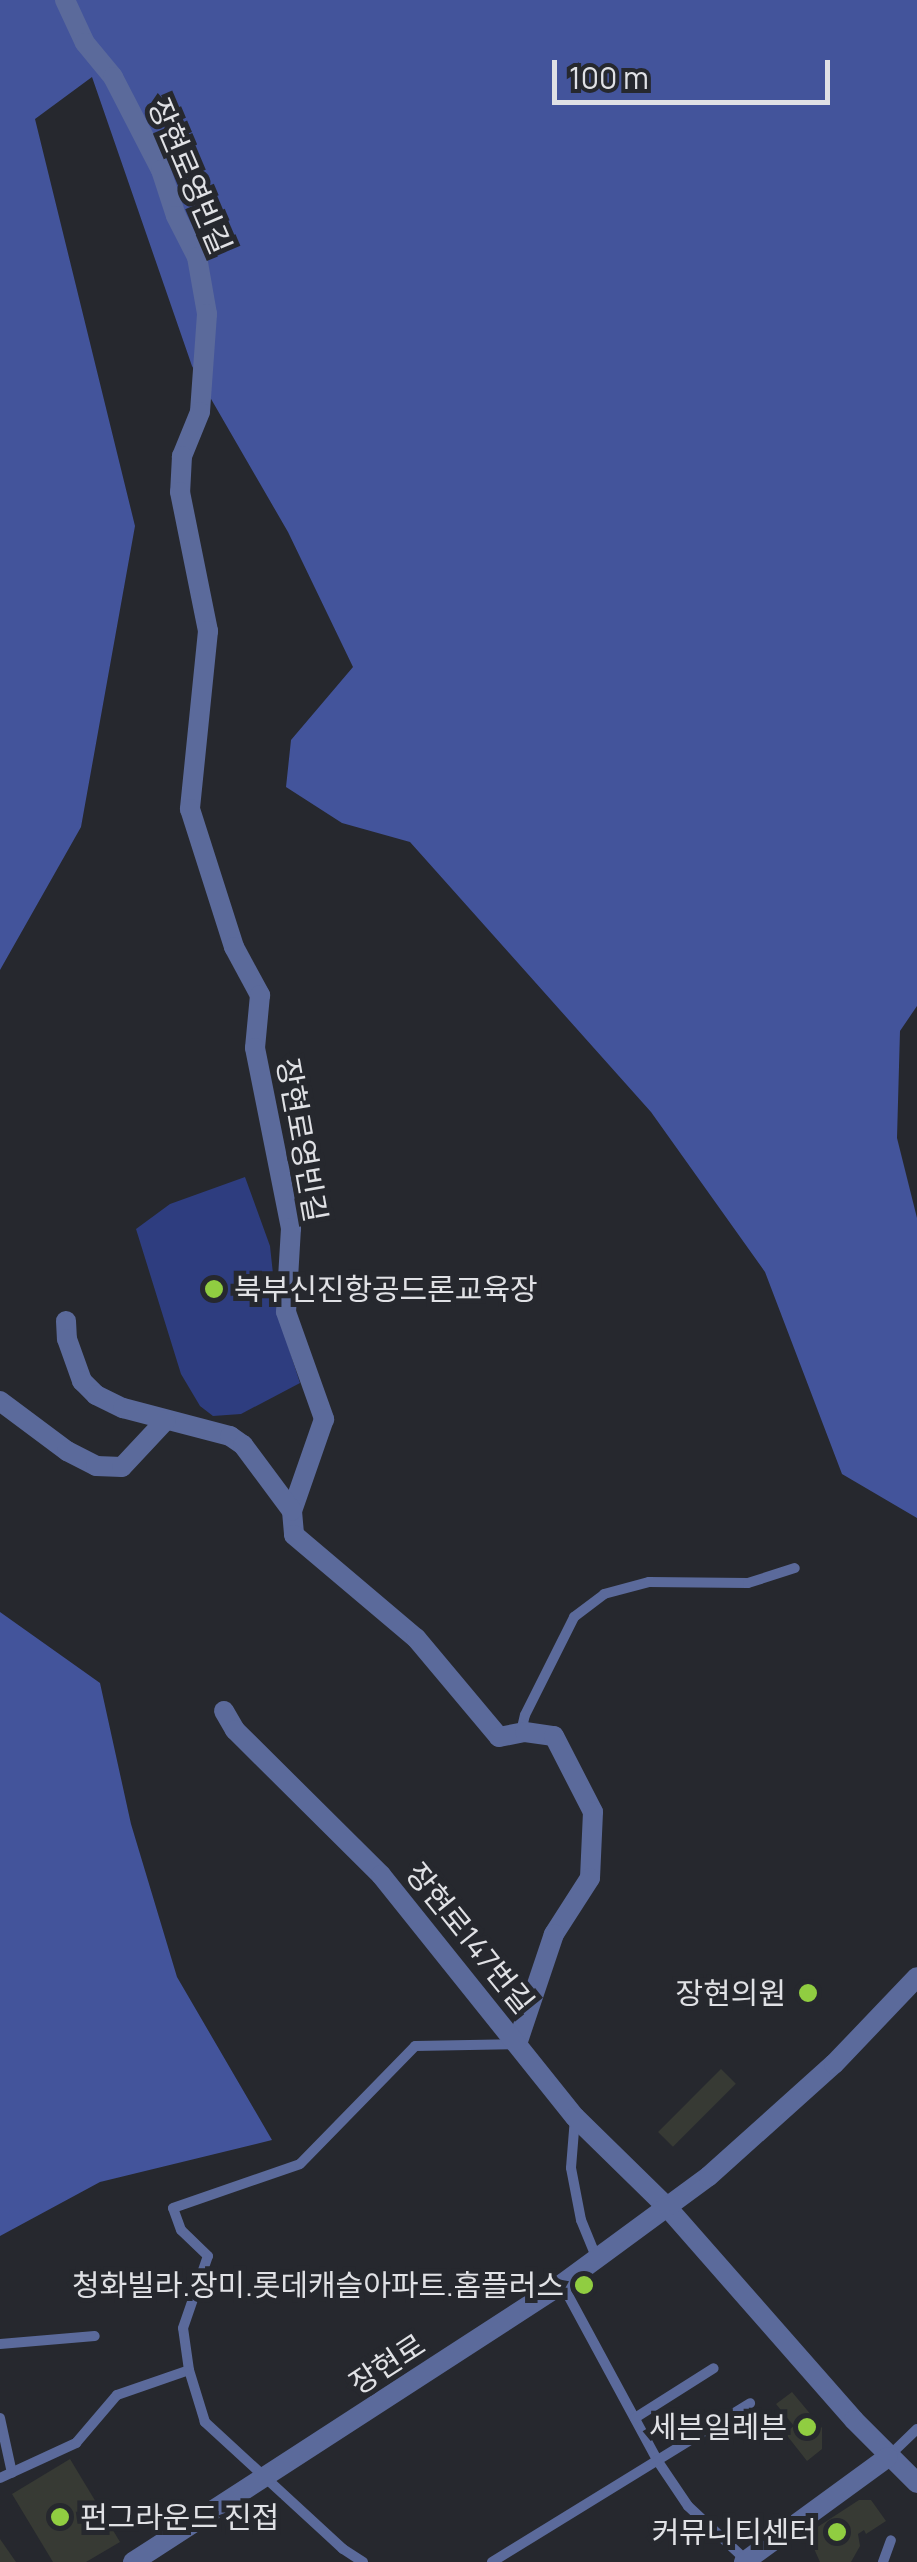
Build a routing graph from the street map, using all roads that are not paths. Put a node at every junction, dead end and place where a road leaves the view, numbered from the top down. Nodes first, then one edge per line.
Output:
1 (65, 0) edge
2 (66, 1321) dead end
3 (0, 1401) edge
4 (166, 1420) junction
5 (292, 1512) junction
6 (795, 1568) dead end
7 (224, 1710) dead end
8 (520, 1733) junction
9 (917, 1977) edge
10 (517, 2044) junction
11 (576, 2117) junction
12 (668, 2207) junction
13 (597, 2258) junction
14 (562, 2284) junction
15 (95, 2336) dead end
16 (0, 2344) edge
17 (714, 2368) dead end
18 (189, 2370) junction
19 (750, 2403) dead end
20 (0, 2418) edge
21 (636, 2418) junction
22 (917, 2429) edge
23 (888, 2457) junction
24 (657, 2460) junction
25 (12, 2473) junction
26 (269, 2477) junction
27 (0, 2478) edge
28 (917, 2483) edge
29 (891, 2540) dead end
30 (745, 2561) edge
31 (133, 2562) edge
32 (363, 2562) edge
33 (492, 2562) edge
34 (883, 2562) edge

1 - 5 street, 장현로영빈길
2 - 4 street
3 - 4 street
4 - 5 street
5 - 8 street
6 - 8 lane
7 - 10 street, 장현로147번길
8 - 10 street
9 - 12 street, 장현로
10 - 11 street, 장현로147번길
10 - 18 lane
11 - 12 street, 장현로147번길
11 - 13 lane
12 - 13 street, 장현로
12 - 23 street
13 - 14 street, 장현로
14 - 21 lane
14 - 26 street, 장현로
15 - 16 lane
17 - 21 lane
18 - 25 lane
18 - 26 lane
19 - 24 lane
20 - 25 lane
21 - 24 lane
22 - 23 lane
23 - 28 street
23 - 30 street
24 - 30 lane
24 - 33 lane
25 - 27 lane
26 - 31 street, 장현로
26 - 32 lane
29 - 34 lane

